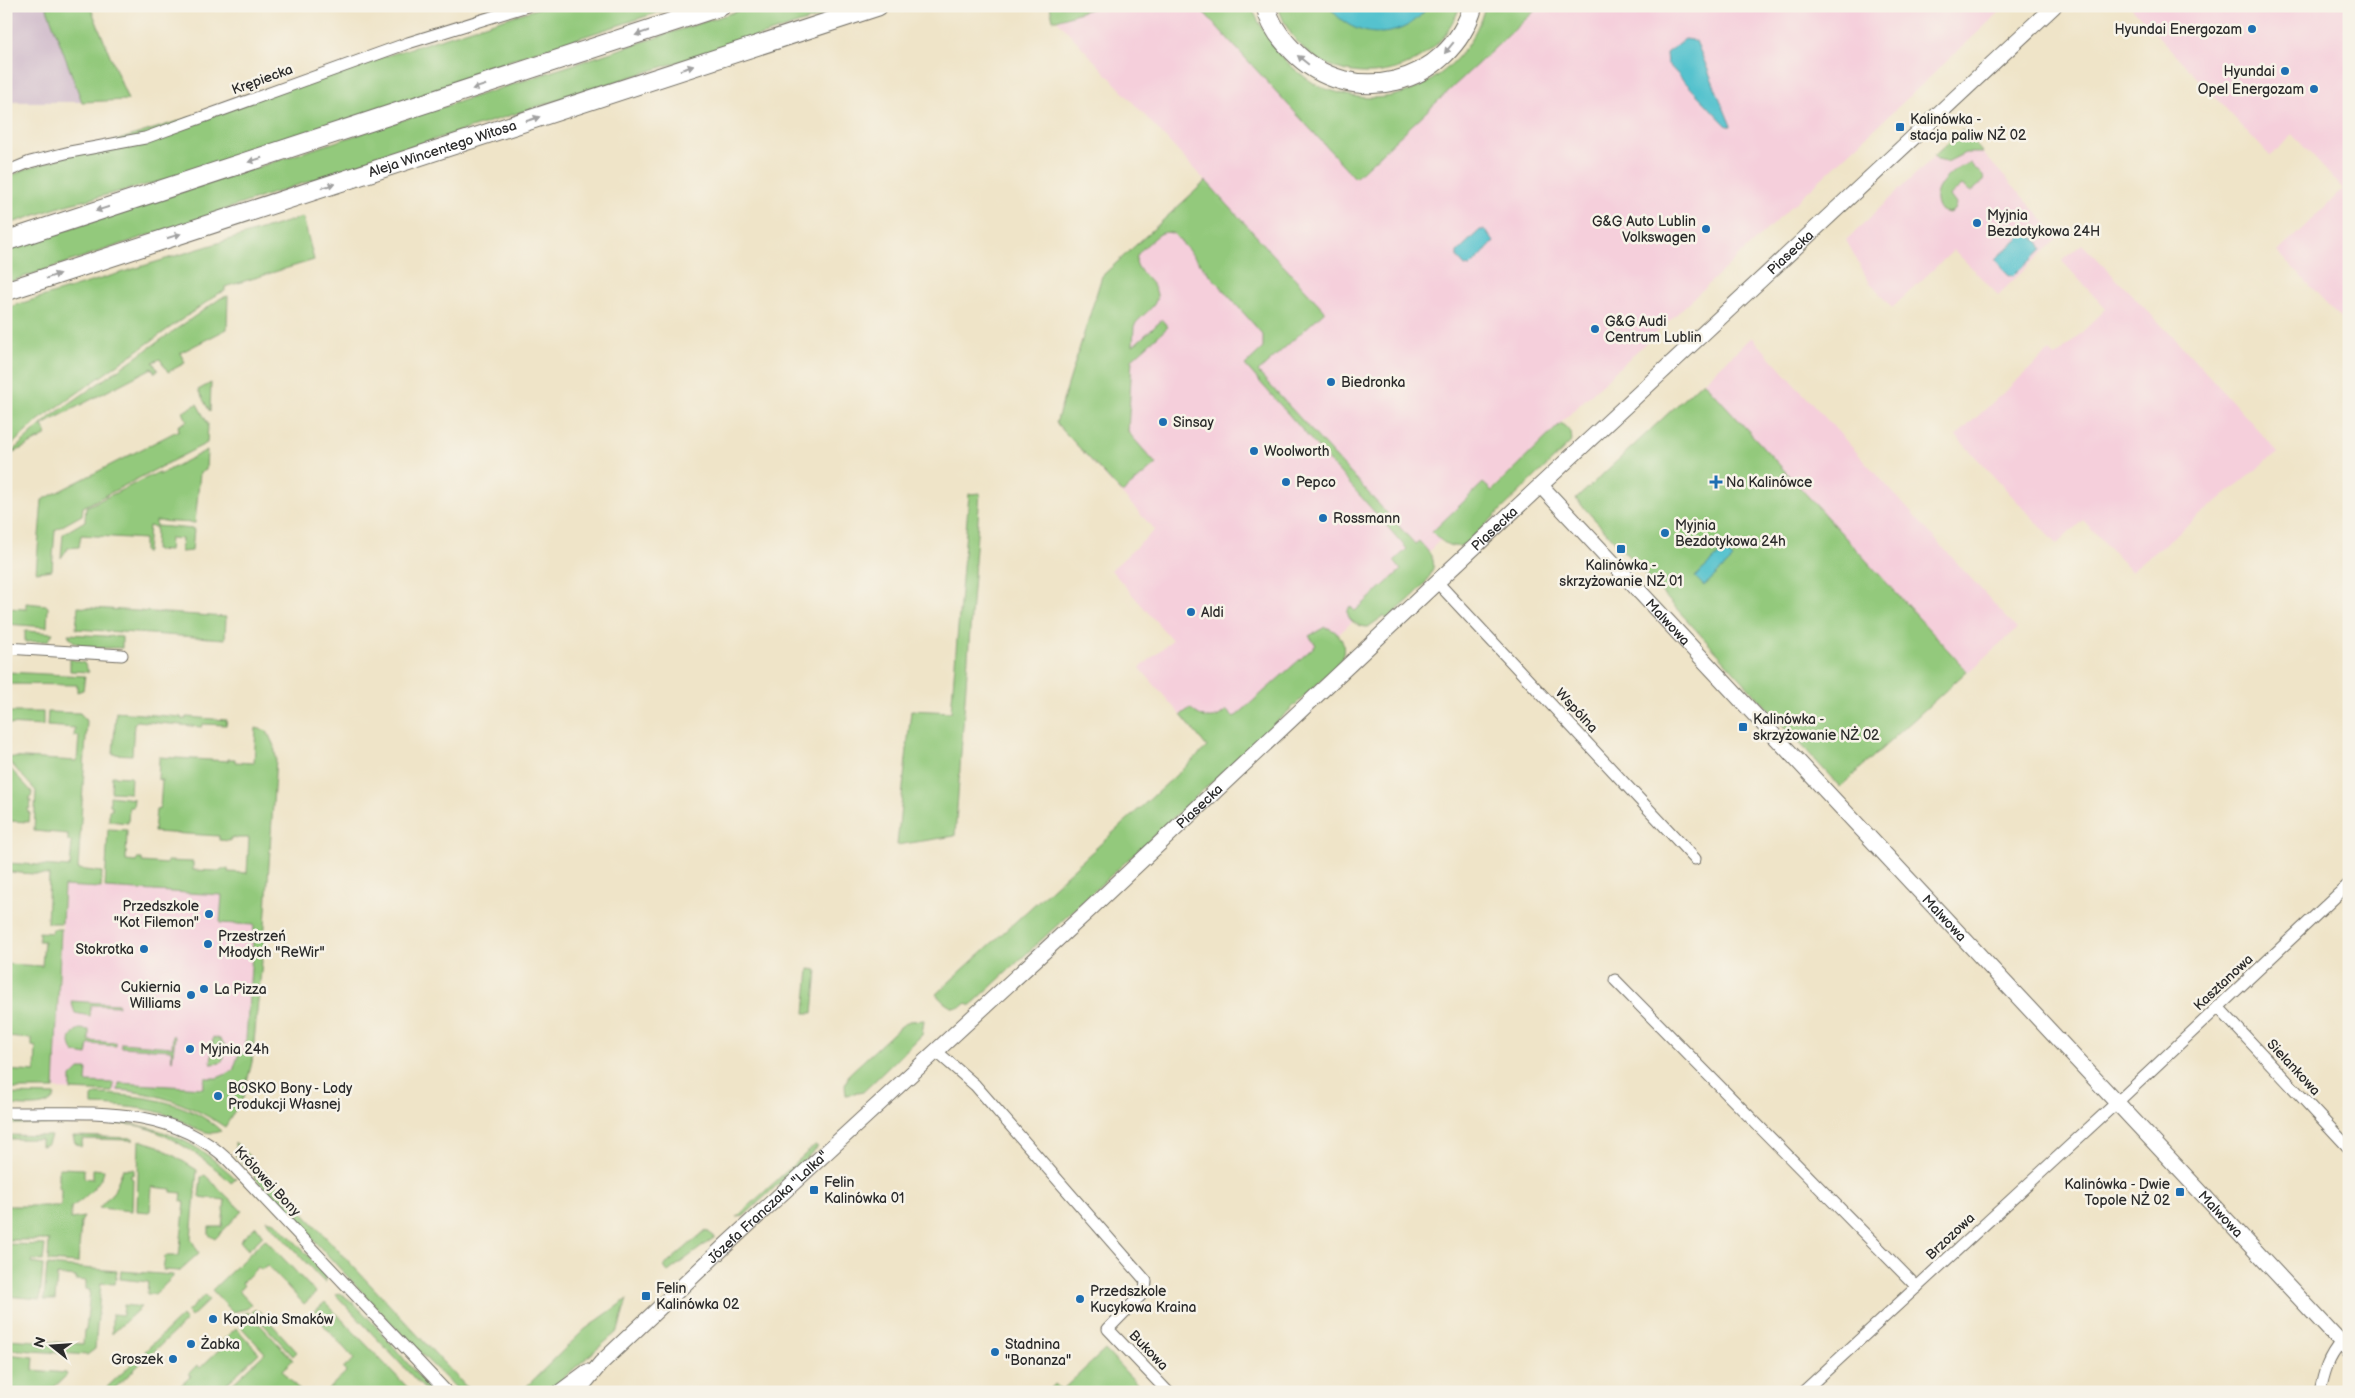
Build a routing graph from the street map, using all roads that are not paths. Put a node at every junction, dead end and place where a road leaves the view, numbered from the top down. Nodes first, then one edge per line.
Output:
1 (527, 6) edge
2 (721, 6) edge
3 (878, 6) edge
4 (1266, 6) edge
5 (1473, 6) edge
6 (2054, 6) edge
7 (6, 172) edge
8 (6, 241) edge
9 (6, 291) edge
10 (1541, 486) junction
11 (1437, 582) junction
12 (6, 648) edge
13 (122, 655) dead end
14 (1695, 859) dead end
15 (2349, 884) edge
16 (1615, 980) dead end
17 (2218, 1008) junction
18 (936, 1051) junction
19 (2116, 1102) junction
20 (6, 1113) edge
21 (2349, 1148) edge
22 (1917, 1287) junction
23 (2345, 1347) edge
24 (601, 1363) junction
25 (447, 1392) edge
26 (560, 1392) edge
27 (577, 1392) edge
28 (1168, 1392) edge
29 (1803, 1392) edge
30 (2320, 1392) edge

1 - 7 street, Krępiecka
2 -> 8 main road
9 -> 3 main road, Aleja Wincentego Witosa
5 -> 4 main road
6 - 10 street, Piasecka
10 - 11 street, Piasecka
10 - 19 street, Malwowa
11 - 14 street, Wspólna
11 - 18 street, Piasecka
12 - 13 street
15 - 17 street, Kasztanowa
16 - 22 street
17 - 19 street, Kasztanowa
17 - 21 street, Sielankowa
18 - 24 street, Józefa Franczaka "Lalka"
18 - 28 street, Bukowa
19 - 22 street, Brzozowa
19 - 23 street, Malwowa
20 - 25 street, Królowej Bony
22 - 29 street, Brzozowa
23 - 30 street
24 - 26 street, Józefa Franczaka "Lalka"
24 - 27 street, Józefa Franczaka "Lalka"

